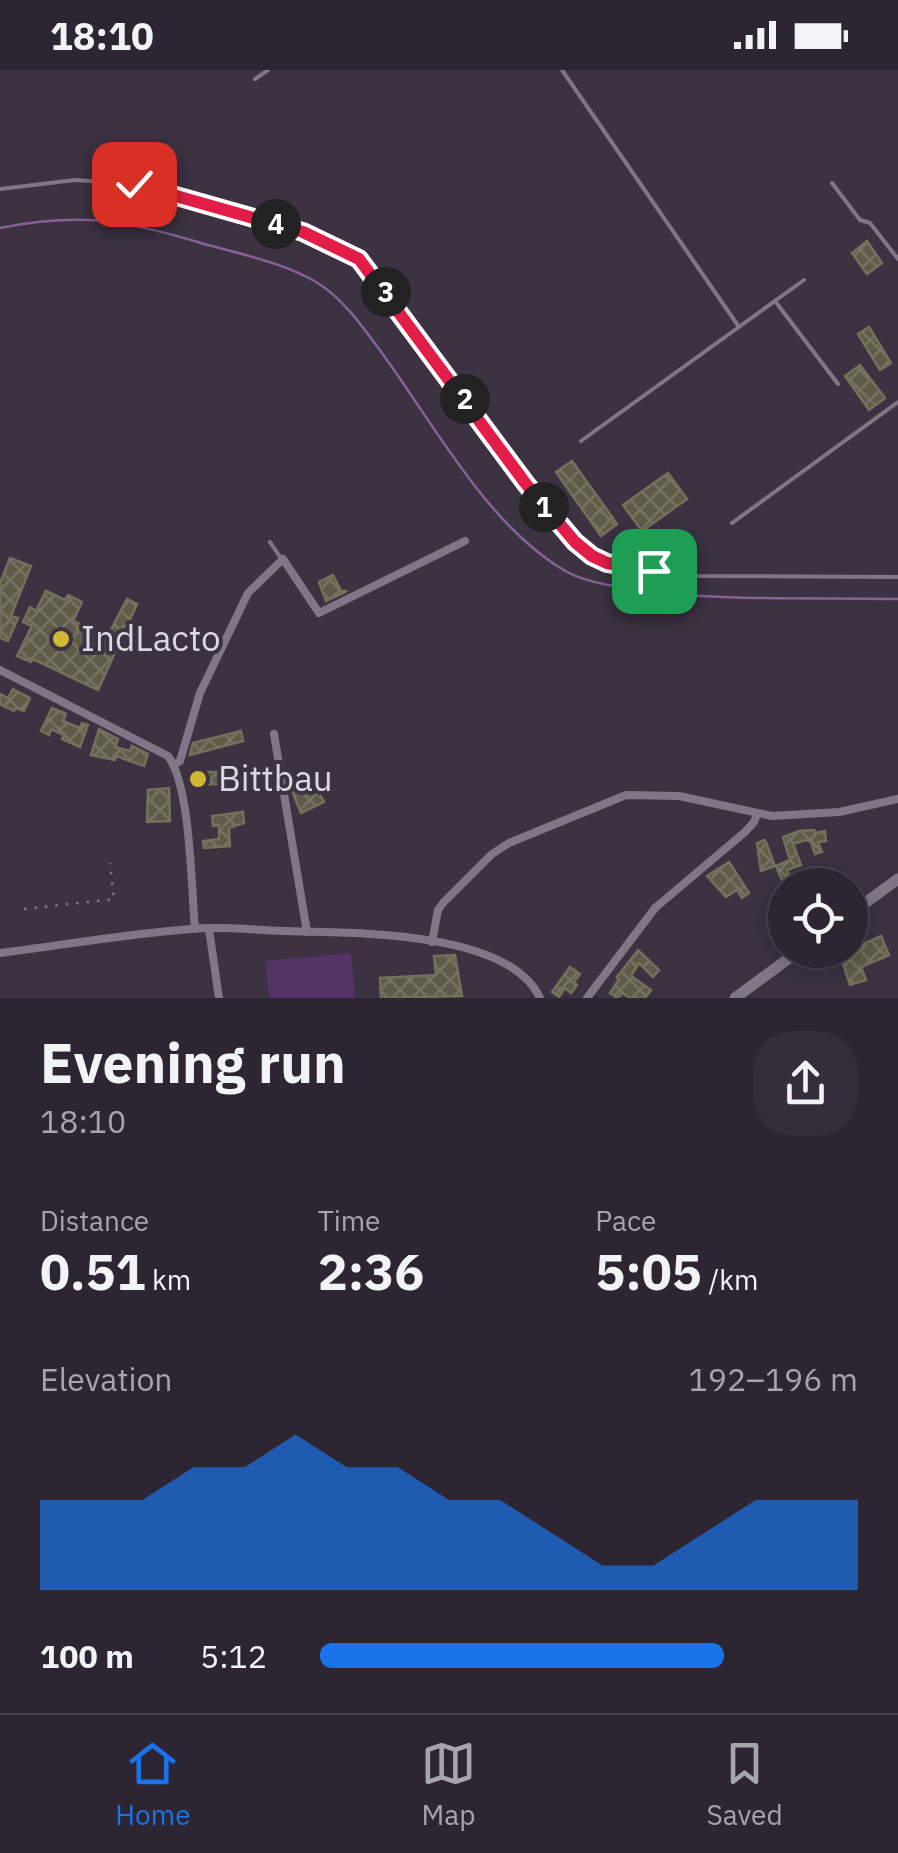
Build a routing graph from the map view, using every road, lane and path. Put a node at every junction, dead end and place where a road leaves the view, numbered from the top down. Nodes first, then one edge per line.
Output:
1 (268, 70) edge
2 (562, 70) edge
3 (255, 79) dead end
4 (832, 183) dead end
5 (0, 189) edge
6 (898, 259) edge
7 (804, 280) dead end
8 (776, 301) junction
9 (738, 327) junction
10 (838, 384) dead end
11 (898, 402) edge
12 (582, 441) dead end
13 (732, 523) dead end
14 (270, 542) dead end
15 (466, 542) dead end
16 (282, 560) junction
17 (898, 577) edge
18 (0, 670) edge
19 (274, 734) dead end
20 (174, 765) junction
21 (898, 799) edge
22 (757, 814) junction
23 (110, 864) dead end
24 (898, 879) edge
25 (868, 901) edge
26 (24, 909) dead end
27 (194, 928) junction
28 (209, 928) junction
29 (307, 932) junction
30 (432, 942) junction
31 (0, 953) edge
32 (775, 968) edge
33 (219, 998) edge
34 (540, 998) edge
35 (587, 998) edge
36 (734, 998) edge

1 - 3 lane
2 - 9 lane
4 - 6 lane
5 - 17 lane
7 - 8 lane
8 - 9 lane
8 - 10 lane
9 - 12 lane
11 - 13 lane
14 - 16 lane
15 - 16 street
16 - 20 street
18 - 20 street
19 - 29 street
20 - 27 street
21 - 22 street
22 - 30 street
22 - 35 street
23 - 26 path
24 - 25 main road
27 - 28 street
27 - 31 street
28 - 29 street
28 - 33 street
29 - 30 street
30 - 34 street
32 - 36 main road

